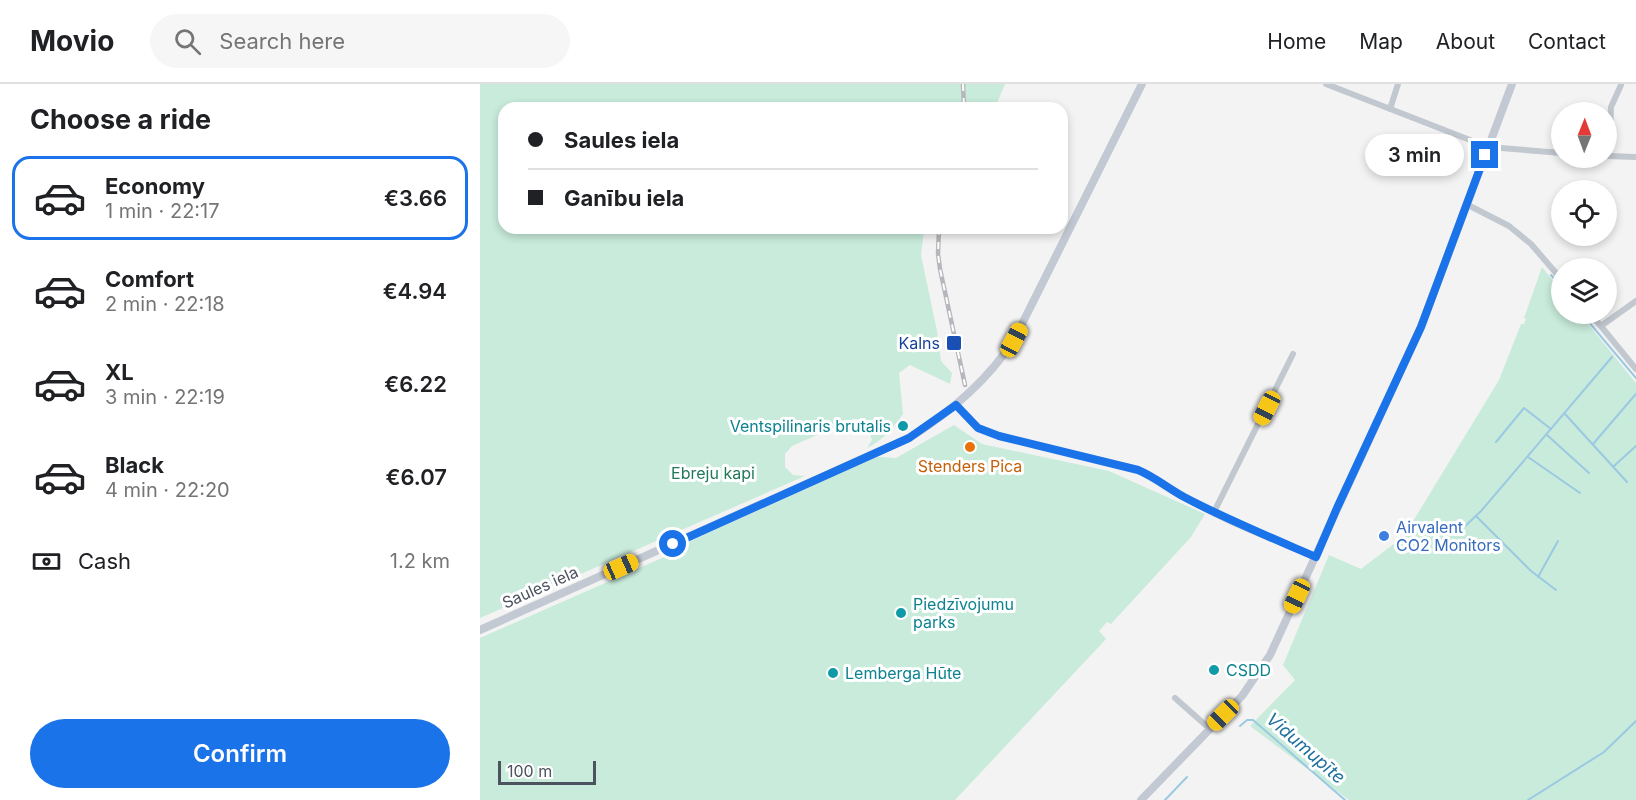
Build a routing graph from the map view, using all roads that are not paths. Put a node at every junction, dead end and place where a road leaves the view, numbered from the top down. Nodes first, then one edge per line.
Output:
1 (1142, 84) edge
2 (1326, 84) edge
3 (1398, 84) edge
4 (1512, 84) edge
5 (1621, 85) edge
6 (1613, 102) edge
7 (1390, 109) junction
8 (1488, 147) junction
9 (1551, 152) edge
10 (1617, 156) edge
11 (1636, 157) edge
12 (1468, 205) junction
13 (1068, 232) edge
14 (1067, 234) edge
15 (1551, 267) edge
16 (1636, 301) edge
17 (1601, 326) joint
18 (1293, 354) dead end
19 (1636, 369) edge
20 (956, 405) junction
21 (1214, 512) junction
22 (1316, 557) junction
23 (480, 630) edge
24 (1175, 698) dead end
25 (1210, 729) junction
26 (1142, 800) edge

1 - 13 street, Saules iela
2 - 7 street
3 - 7 street
4 - 8 street
5 - 6 street
7 - 8 street
8 - 9 street
8 - 12 street
10 - 11 street
12 - 15 street
12 - 22 street
14 - 20 street, Saules iela
16 - 17 street
17 - 19 street
18 - 21 street
20 - 21 street
20 - 23 street, Saules iela
21 - 22 street
22 - 25 street
24 - 25 street
25 - 26 street

